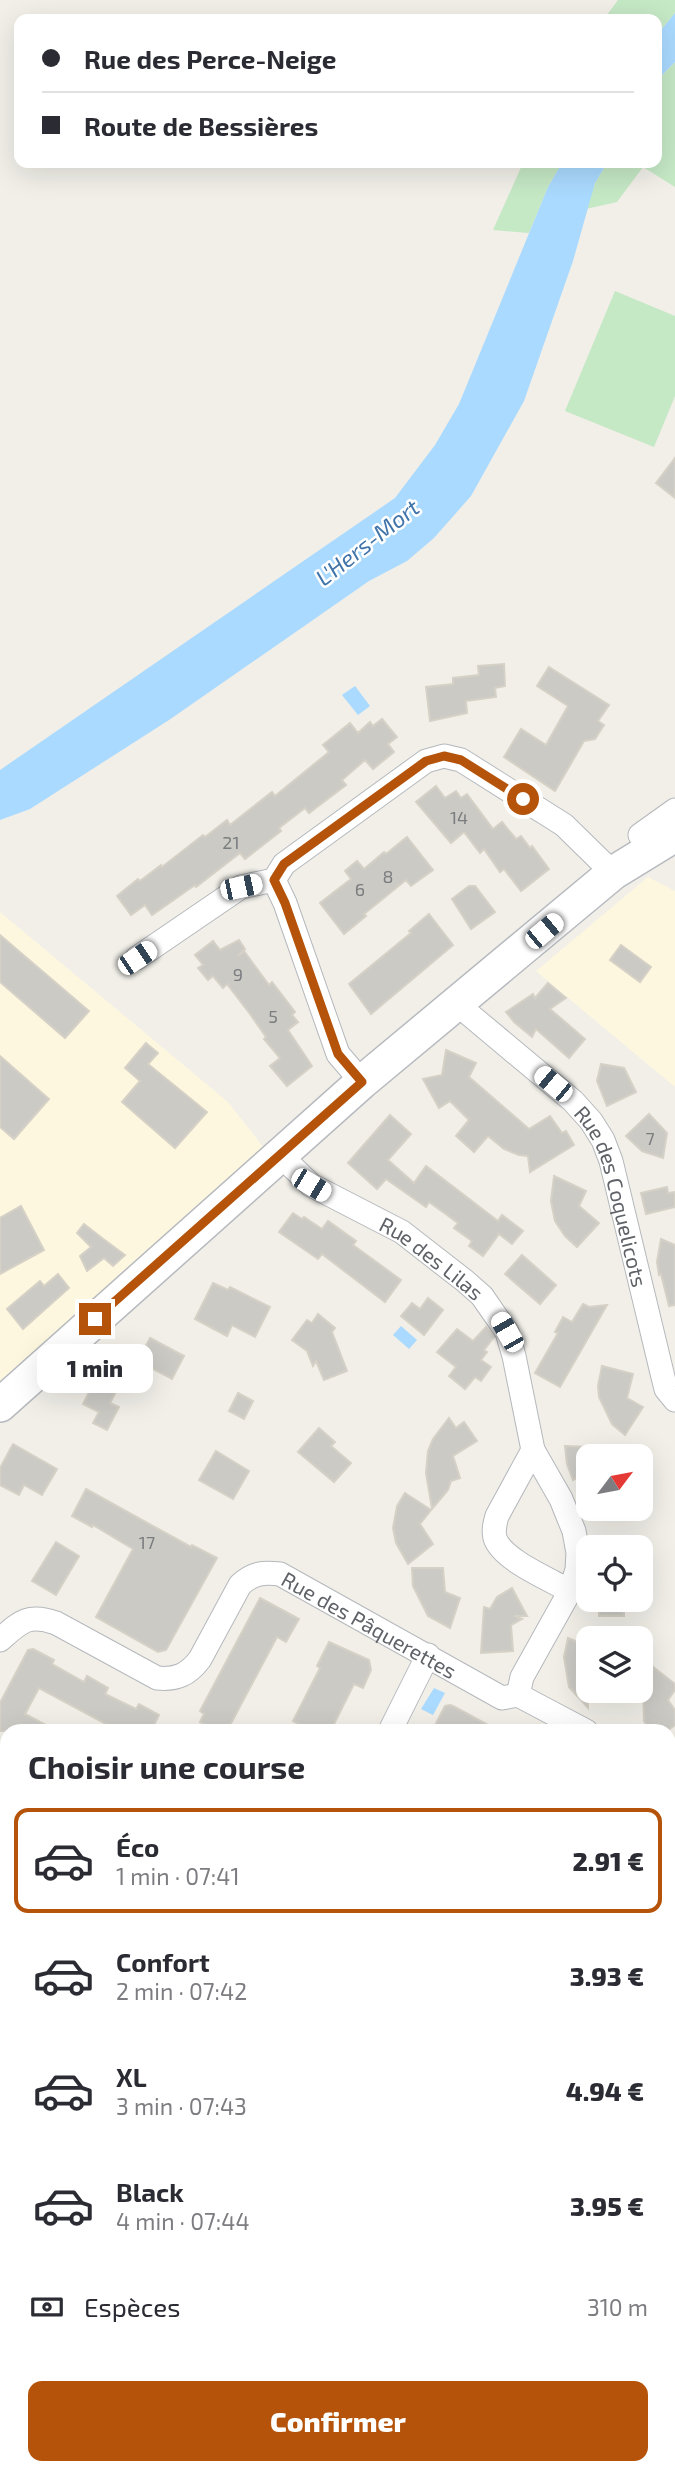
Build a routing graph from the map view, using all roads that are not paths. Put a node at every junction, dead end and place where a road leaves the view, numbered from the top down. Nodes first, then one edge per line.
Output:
1 (675, 810) edge
2 (640, 835) dead end
3 (675, 835) edge
4 (613, 873) junction
5 (274, 880) junction
6 (137, 958) dead end
7 (458, 1002) junction
8 (362, 1082) junction
9 (279, 1154) junction
10 (675, 1400) edge
11 (0, 1405) edge
12 (533, 1450) junction
13 (570, 1591) junction
14 (0, 1640) edge
15 (428, 1655) junction
16 (518, 1695) junction
17 (394, 1724) edge
18 (573, 1724) edge

1 - 2 street
3 - 4 main road
4 - 5 street
4 - 7 main road
5 - 6 street
5 - 8 street
7 - 8 main road
7 - 10 street, Rue des Coquelicots
8 - 9 main road
9 - 11 main road
9 - 12 street, Rue des Lilas
12 - 13 street, Rue des Lilas
12 - 13 street
13 - 16 street, Rue des Lilas
14 - 15 street, Rue des Pâquerettes
15 - 16 street, Rue des Pâquerettes
15 - 17 street
16 - 18 street

